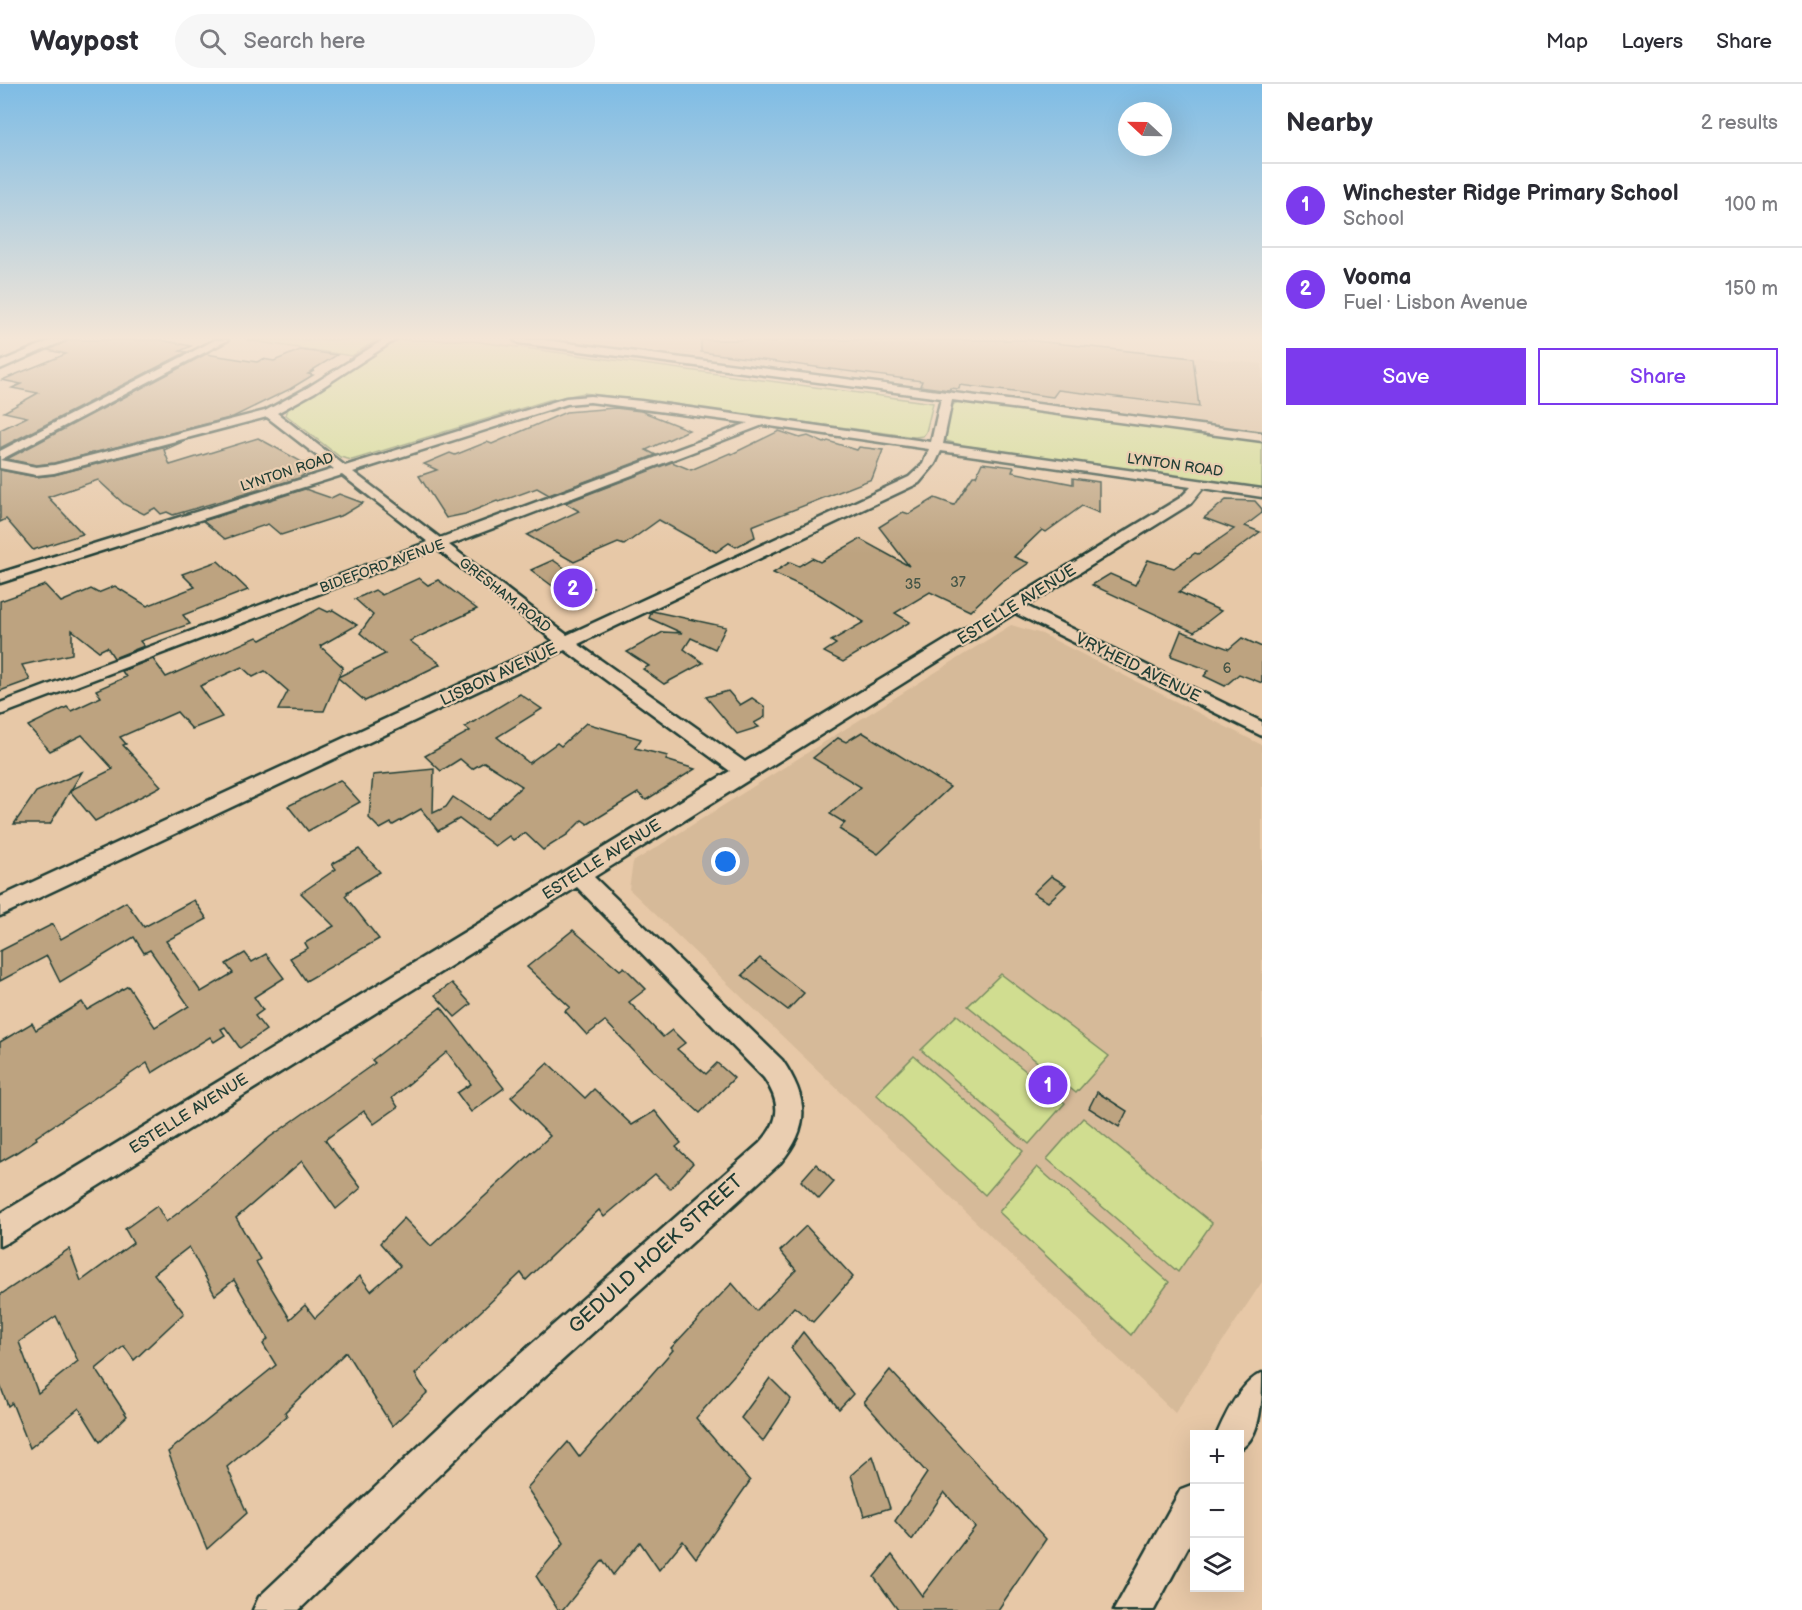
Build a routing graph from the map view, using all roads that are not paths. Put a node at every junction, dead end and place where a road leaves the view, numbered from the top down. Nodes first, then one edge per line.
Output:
1 (87, 411) edge
2 (537, 411) edge
3 (692, 411) edge
4 (943, 411) edge
5 (1061, 411) edge
6 (269, 412) joint
7 (763, 421) junction
8 (1262, 438) edge
9 (935, 446) junction
10 (0, 456) edge
11 (0, 464) edge
12 (344, 470) junction
13 (1200, 484) junction
14 (1262, 493) edge
15 (440, 545) junction
16 (0, 578) edge
17 (1015, 607) junction
18 (567, 643) junction
19 (0, 709) edge
20 (1262, 730) edge
21 (745, 772) junction
22 (578, 875) junction
23 (0, 907) edge
24 (0, 1231) edge
25 (1262, 1390) edge
26 (1237, 1430) edge
27 (1190, 1509) edge
28 (272, 1610) edge
29 (1133, 1610) edge

1 - 10 street
2 - 12 street, LYNTON ROAD
3 - 7 street, LYNTON ROAD
4 - 9 street, LISBON AVENUE
5 - 8 street
6 - 11 street
6 - 12 street, GRESHAM ROAD
7 - 9 street, LYNTON ROAD
7 - 15 street, BIDEFORD AVENUE
9 - 13 street, LYNTON ROAD
9 - 18 street, LISBON AVENUE
12 - 15 street, GRESHAM ROAD
12 - 16 street, LYNTON ROAD
13 - 14 street, LYNTON ROAD
13 - 17 street, ESTELLE AVENUE
15 - 18 street, GRESHAM ROAD
15 - 19 street, BIDEFORD AVENUE
17 - 20 street, VRYHEID AVENUE
17 - 21 street, ESTELLE AVENUE
18 - 21 street, GRESHAM ROAD
18 - 23 street, LISBON AVENUE
21 - 22 street, ESTELLE AVENUE
22 - 24 street, ESTELLE AVENUE
22 - 28 street, GEDULD HOEK STREET
25 - 26 street
27 - 29 street

